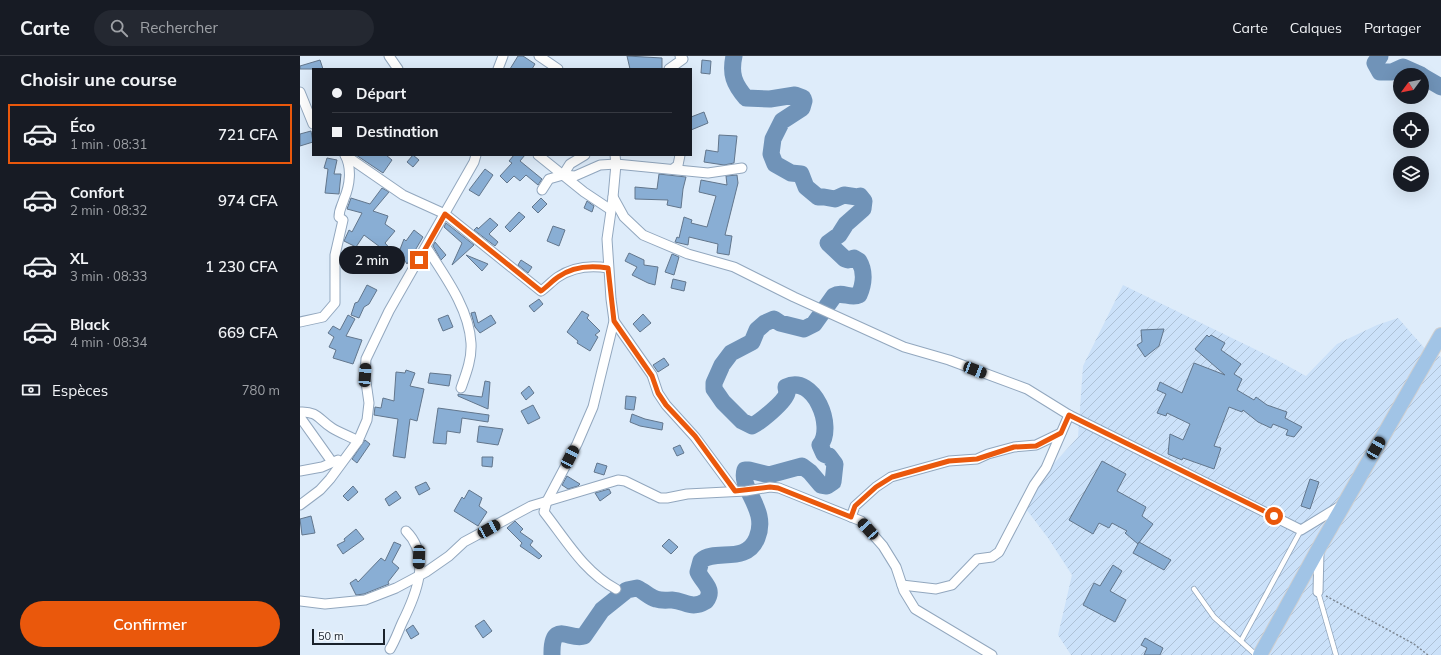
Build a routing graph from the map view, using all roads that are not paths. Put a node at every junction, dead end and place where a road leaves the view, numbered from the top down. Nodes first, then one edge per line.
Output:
1 (389, 56) edge
2 (503, 56) edge
3 (539, 56) edge
4 (680, 56) edge
5 (397, 68) edge
6 (498, 68) edge
7 (557, 68) edge
8 (671, 68) edge
9 (300, 92) edge
10 (312, 122) edge
11 (346, 156) edge
12 (346, 156) edge
13 (476, 156) edge
14 (539, 156) edge
15 (583, 156) edge
16 (680, 156) edge
17 (615, 160) edge
18 (742, 168) dead end
19 (673, 169) junction
20 (563, 175) junction
21 (542, 190) dead end
22 (613, 197) junction
23 (611, 210) junction
24 (445, 214) junction
25 (426, 247) junction
26 (608, 268) junction
27 (614, 321) junction
28 (300, 322) edge
29 (1441, 335) edge
30 (461, 388) dead end
31 (300, 414) edge
32 (1069, 415) junction
33 (1061, 433) junction
34 (358, 441) junction
35 (345, 458) junction
36 (332, 462) junction
37 (300, 471) edge
38 (735, 491) junction
39 (547, 501) junction
40 (1345, 504) junction
41 (300, 505) edge
42 (851, 517) junction
43 (1301, 530) junction
44 (406, 531) dead end
45 (1320, 546) junction
46 (418, 576) junction
47 (902, 585) junction
48 (616, 589) dead end
49 (1194, 590) dead end
50 (1318, 592) joint
51 (300, 601) edge
52 (1241, 641) junction
53 (390, 649) dead end
54 (992, 655) edge
55 (1256, 655) edge
56 (1260, 655) edge
57 (1336, 655) edge

1 - 5 street
2 - 6 street
3 - 7 street
4 - 8 street
9 - 10 street
11 - 24 street
12 - 28 street
13 - 24 street
14 - 20 street
15 - 20 street
16 - 19 street
17 - 19 street
17 - 20 street
17 - 22 street
18 - 19 street
20 - 21 street
20 - 23 street
22 - 23 street
22 - 32 street
23 - 26 street
24 - 25 street
24 - 26 street
25 - 30 street
25 - 34 street
26 - 27 street
27 - 38 street
27 - 39 street
29 - 40 main road
31 - 34 street
31 - 36 street
32 - 33 street
32 - 43 street
33 - 42 street
33 - 47 street
34 - 35 street
35 - 36 street
35 - 41 street
36 - 37 street
38 - 39 street
38 - 42 street
39 - 46 street
39 - 48 street
40 - 43 street
40 - 45 main road
42 - 47 street
43 - 52 lane
44 - 46 street
45 - 50 street
45 - 56 main road
46 - 51 street
46 - 53 street
47 - 54 street
49 - 52 lane
50 - 57 lane
52 - 55 lane

